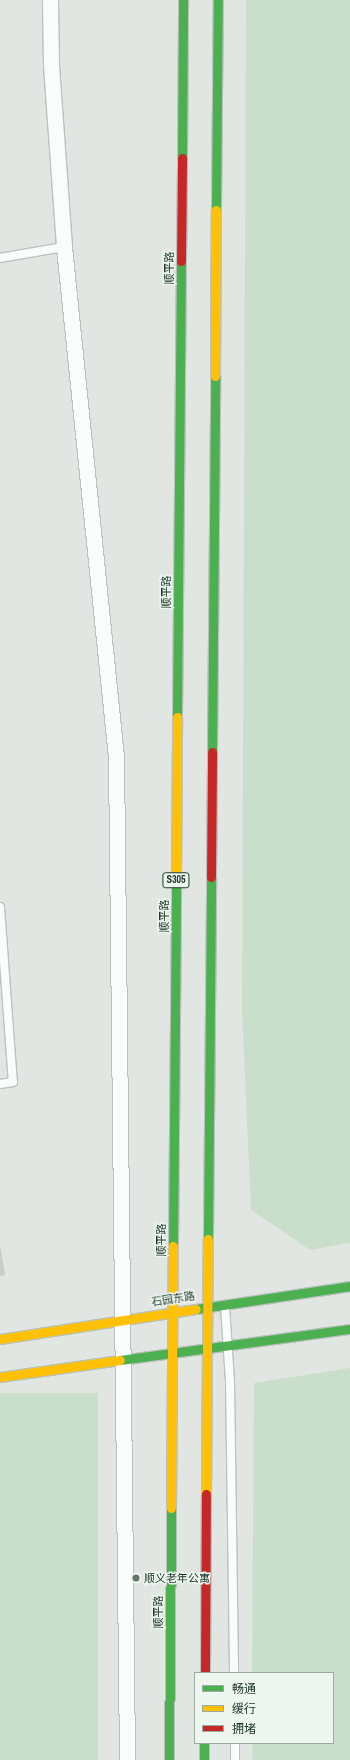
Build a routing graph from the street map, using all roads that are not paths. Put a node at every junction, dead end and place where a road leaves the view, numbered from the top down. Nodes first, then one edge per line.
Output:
1 (50, 0) edge
2 (183, 0) edge
3 (218, 0) edge
4 (64, 248) junction
5 (0, 258) edge
6 (0, 907) edge
7 (0, 1084) edge
8 (350, 1286) edge
9 (225, 1304) junction
10 (207, 1306) junction
11 (172, 1311) junction
12 (121, 1320) junction
13 (350, 1329) edge
14 (0, 1339) edge
15 (228, 1347) junction
16 (207, 1348) junction
17 (172, 1351) junction
18 (122, 1358) junction
19 (0, 1376) edge
20 (205, 1672) edge
21 (234, 1672) edge
22 (204, 1744) edge
23 (235, 1744) edge
24 (127, 1760) edge
25 (169, 1760) edge
26 (204, 1760) edge
27 (235, 1760) edge

1 - 4 street
2 - 11 main road, 顺平路 / S305
3 - 10 main road
4 - 5 lane
4 - 12 street
6 - 7 lane
8 - 9 main road, 石园东路
9 - 10 main road, 石园东路
9 - 15 lane
10 - 11 main road, 石园东路
10 - 16 main road
11 - 12 main road, 石园东路
11 - 17 main road, 顺平路 / S305
12 - 14 main road, 石园东路
12 - 18 street
13 - 15 main road
15 - 16 main road
15 - 21 lane
16 - 17 main road
16 - 20 main road
17 - 18 main road
17 - 25 main road, 顺平路 / S305
18 - 19 main road
18 - 24 street
22 - 26 main road
23 - 27 lane

